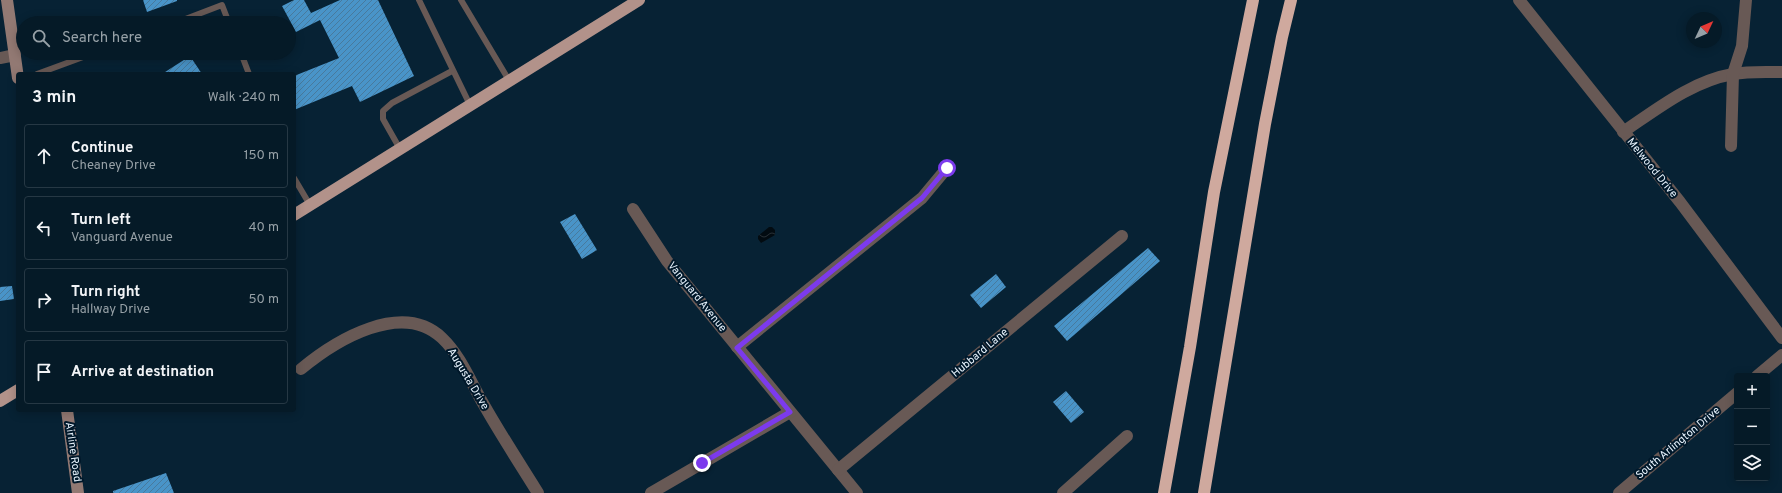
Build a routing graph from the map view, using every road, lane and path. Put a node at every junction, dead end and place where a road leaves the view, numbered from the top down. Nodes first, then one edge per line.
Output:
1 (7, 0) edge
2 (419, 0) edge
3 (461, 0) edge
4 (639, 0) edge
5 (1253, 0) edge
6 (1291, 0) edge
7 (1519, 0) edge
8 (1746, 0) edge
9 (194, 16) edge
10 (226, 16) edge
11 (15, 55) junction
12 (0, 58) edge
13 (75, 60) edge
14 (244, 60) edge
15 (452, 71) junction
16 (17, 72) edge
17 (42, 72) edge
18 (248, 72) edge
19 (1782, 72) edge
20 (1733, 74) junction
21 (510, 82) junction
22 (470, 105) junction
23 (1623, 132) junction
24 (1731, 146) dead end
25 (400, 149) junction
26 (947, 168) dead end
27 (296, 182) edge
28 (310, 206) junction
29 (633, 209) dead end
30 (296, 214) edge
31 (1122, 236) dead end
32 (1782, 338) edge
33 (737, 348) junction
34 (1782, 355) edge
35 (301, 369) dead end
36 (1761, 373) edge
37 (16, 391) edge
38 (1734, 396) edge
39 (0, 401) edge
40 (67, 412) edge
41 (790, 412) junction
42 (1127, 436) dead end
43 (838, 470) junction
44 (78, 493) edge
45 (538, 493) edge
46 (651, 493) edge
47 (857, 493) edge
48 (1063, 493) edge
49 (1164, 493) edge
50 (1204, 493) edge
51 (1619, 493) edge

1 - 11 street
2 - 15 lane
3 - 21 lane
4 - 21 main road
5 - 49 highway
6 - 50 highway
7 - 23 street, Melwood Drive
8 - 20 street
9 - 10 lane
11 - 12 street
11 - 16 street
13 - 17 lane
14 - 18 lane
15 - 22 lane
15 - 25 lane
19 - 20 street
20 - 23 street
20 - 24 street
21 - 22 main road
22 - 25 main road
23 - 32 street, Melwood Drive
25 - 28 main road
26 - 33 street
27 - 28 lane
28 - 30 main road
29 - 33 street, Vanguard Avenue
31 - 43 street, Hubbard Lane
33 - 41 street, Vanguard Avenue
34 - 36 street
35 - 45 street, Augusta Drive
37 - 39 main road
38 - 51 street, South Arlington Drive
40 - 44 street, Airline Road
41 - 43 street, Vanguard Avenue
41 - 46 street
42 - 48 street
43 - 47 street, Vanguard Avenue

